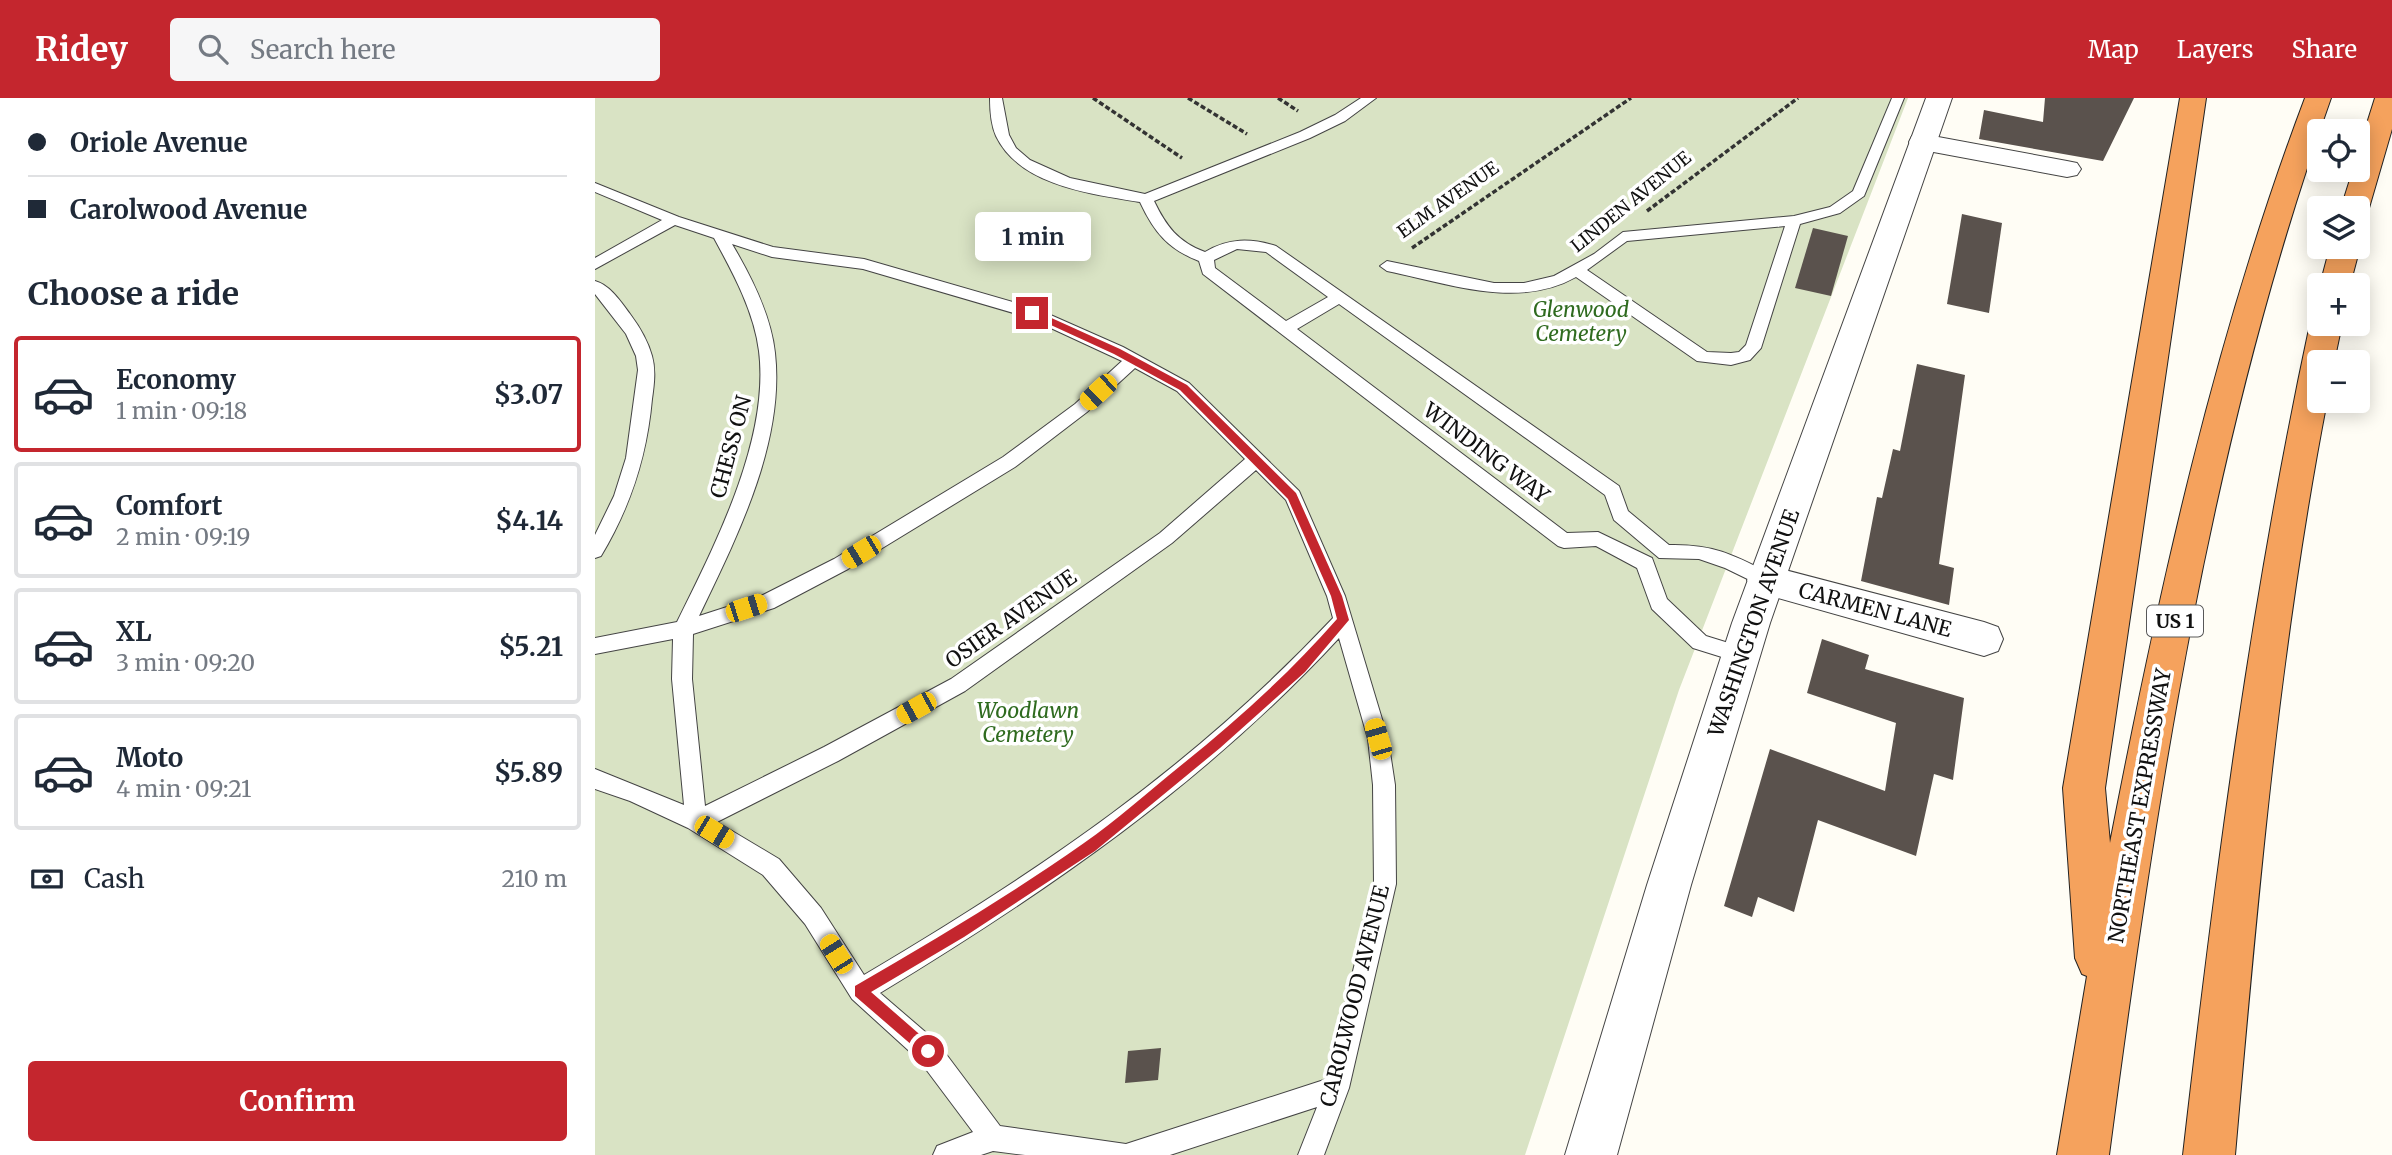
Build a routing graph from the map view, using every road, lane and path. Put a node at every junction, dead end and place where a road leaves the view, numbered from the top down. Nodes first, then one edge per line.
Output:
1 (996, 98) edge
2 (1093, 98) edge
3 (1188, 98) edge
4 (1370, 98) edge
5 (1631, 98) edge
6 (1798, 98) edge
7 (1898, 98) edge
8 (1939, 98) edge
9 (2193, 98) edge
10 (2318, 98) edge
11 (2388, 98) edge
12 (1922, 142) junction
13 (1270, 148) junction
14 (2067, 169) dead end
15 (1207, 174) junction
16 (595, 187) edge
17 (2359, 196) edge
18 (1146, 199) junction
19 (674, 220) junction
20 (1794, 222) junction
21 (719, 234) junction
22 (1623, 237) junction
23 (1206, 258) junction
24 (595, 264) edge
25 (1387, 266) joint
26 (1576, 270) junction
27 (595, 286) edge
28 (1341, 296) junction
29 (1285, 329) junction
30 (2324, 336) edge
31 (1703, 357) joint
32 (1133, 360) junction
33 (1256, 460) junction
34 (1620, 515) junction
35 (1598, 539) junction
36 (595, 551) edge
37 (1766, 580) junction
38 (1343, 620) junction
39 (683, 629) junction
40 (1984, 639) dead end
41 (595, 646) edge
42 (1741, 655) junction
43 (595, 779) edge
44 (696, 821) junction
45 (860, 991) junction
46 (2103, 1018) junction
47 (1337, 1088) junction
48 (993, 1138) junction
49 (946, 1155) edge
50 (1121, 1155) edge
51 (1131, 1155) edge
52 (1311, 1155) edge
53 (1591, 1155) edge
54 (2083, 1155) edge
55 (2209, 1155) edge

1 - 18 lane
2 - 15 path
3 - 13 path
4 - 13 lane
5 - 25 path, ELM AVENUE
6 - 22 path, LINDEN AVENUE
7 - 20 lane
8 - 12 street, WASHINGTON AVENUE
9 - 46 highway
10 - 46 highway, NORTHEAST EXPRESSWAY / US 1
11 - 17 highway
12 - 14 street
12 - 37 street, WASHINGTON AVENUE
13 - 15 lane
15 - 18 lane
16 - 19 lane, CAROLWOOD AVENUE
18 - 23 lane, WINDING WAY
19 - 21 lane, CAROLWOOD AVENUE
19 - 24 lane
20 - 22 lane
20 - 31 lane
21 - 32 lane, CAROLWOOD AVENUE
21 - 39 lane, CHESS ON
22 - 26 lane, LINDEN AVENUE
23 - 28 lane, WINDING WAY
23 - 29 lane, WINDING WAY
25 - 26 lane, LINDEN AVENUE
26 - 31 lane
27 - 36 lane
28 - 29 lane
28 - 34 lane, WINDING WAY
29 - 35 lane, WINDING WAY
30 - 55 highway
32 - 33 lane, CAROLWOOD AVENUE
32 - 39 lane
33 - 38 lane, CAROLWOOD AVENUE
33 - 44 lane, OSIER AVENUE
34 - 35 lane
34 - 37 lane, WINDING WAY
35 - 42 lane, WINDING WAY
37 - 40 street, CARMEN LANE
37 - 42 street, WASHINGTON AVENUE
38 - 45 lane
38 - 47 lane, CAROLWOOD AVENUE
39 - 41 lane
39 - 44 lane
42 - 53 street, WASHINGTON AVENUE
43 - 44 lane
44 - 45 lane
45 - 48 lane
46 - 54 highway, NORTHEAST EXPRESSWAY / US 1
47 - 51 lane
47 - 52 lane, CAROLWOOD AVENUE
48 - 49 lane
48 - 50 lane

